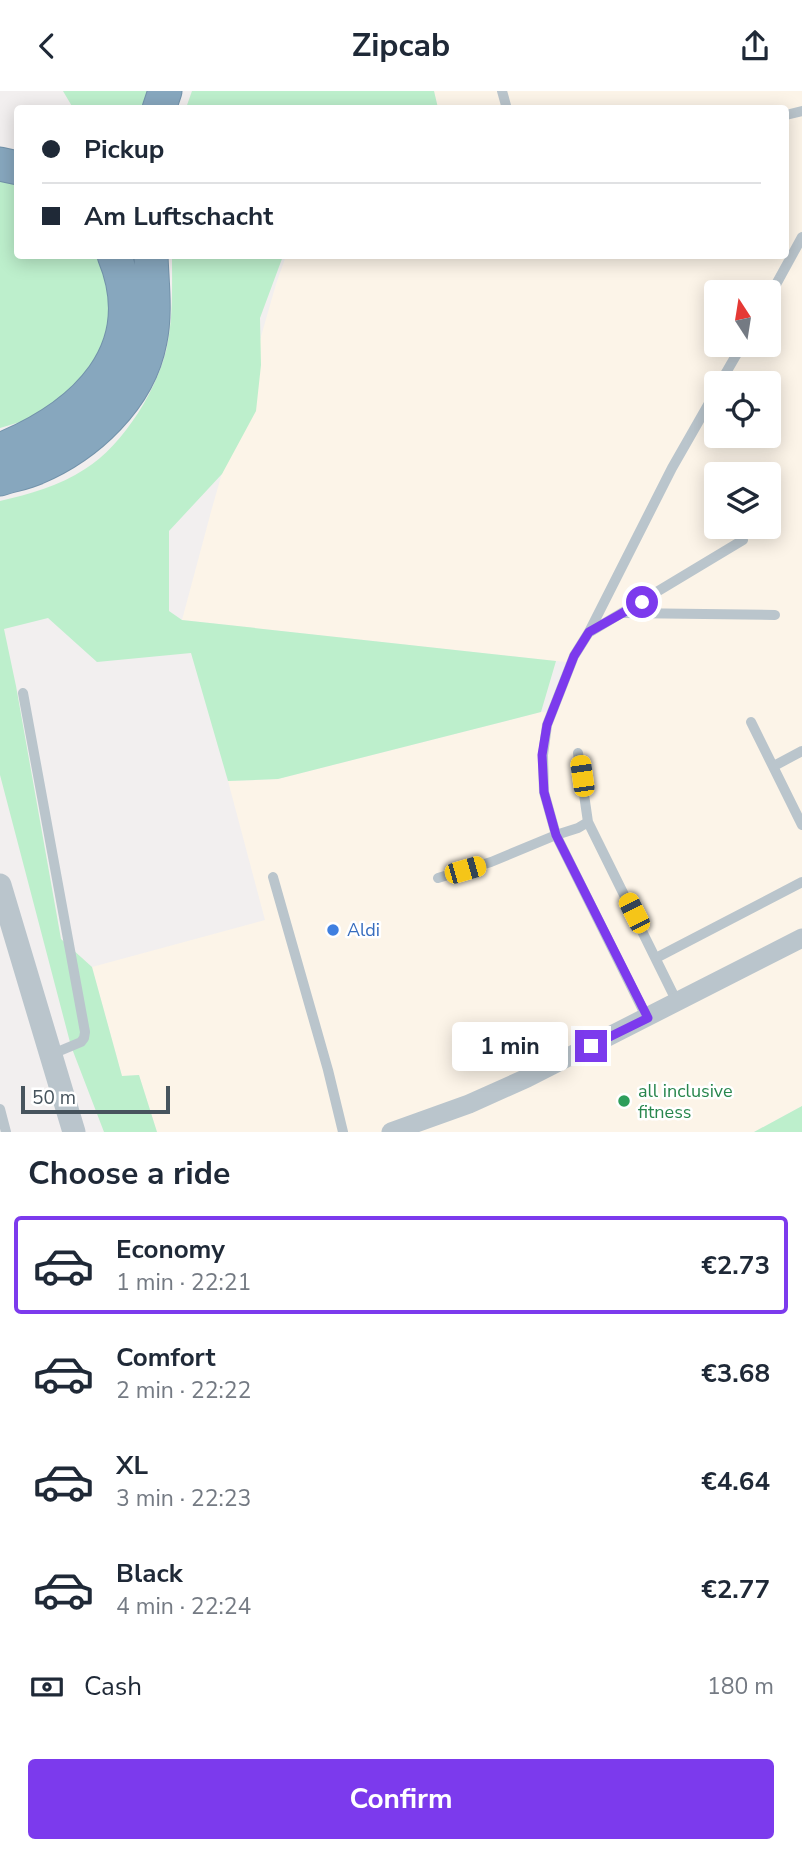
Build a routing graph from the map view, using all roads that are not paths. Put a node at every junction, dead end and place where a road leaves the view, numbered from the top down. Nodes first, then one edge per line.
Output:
1 (802, 237) edge
2 (115, 259) edge
3 (151, 259) edge
4 (778, 280) edge
5 (704, 412) edge
6 (0, 450) edge
7 (0, 479) edge
8 (743, 540) dead end
9 (623, 613) junction
10 (775, 615) dead end
11 (589, 632) junction
12 (23, 693) dead end
13 (751, 722) dead end
14 (802, 751) edge
15 (578, 753) dead end
16 (774, 766) junction
17 (588, 822) junction
18 (802, 825) edge
19 (556, 835) junction
20 (273, 877) dead end
21 (438, 878) dead end
22 (802, 882) edge
23 (0, 885) edge
24 (802, 938) edge
25 (656, 958) junction
26 (678, 1003) junction
27 (648, 1018) junction
28 (50, 1055) junction
29 (0, 1109) edge
30 (422, 1127) edge
31 (75, 1129) edge
32 (6, 1132) edge
33 (343, 1132) edge
34 (391, 1132) edge

1 - 4 lane
2 - 6 highway
3 - 7 highway
5 - 11 lane
8 - 9 lane
9 - 10 lane
9 - 11 lane
11 - 19 lane
12 - 28 lane
13 - 16 lane
14 - 16 lane
15 - 17 lane
16 - 18 lane
17 - 19 lane
17 - 25 lane
19 - 21 lane
19 - 27 lane
20 - 33 lane
22 - 25 lane
23 - 28 street
24 - 26 street
25 - 26 lane
26 - 27 street
27 - 30 street
28 - 31 street
29 - 32 lane
30 - 34 street

